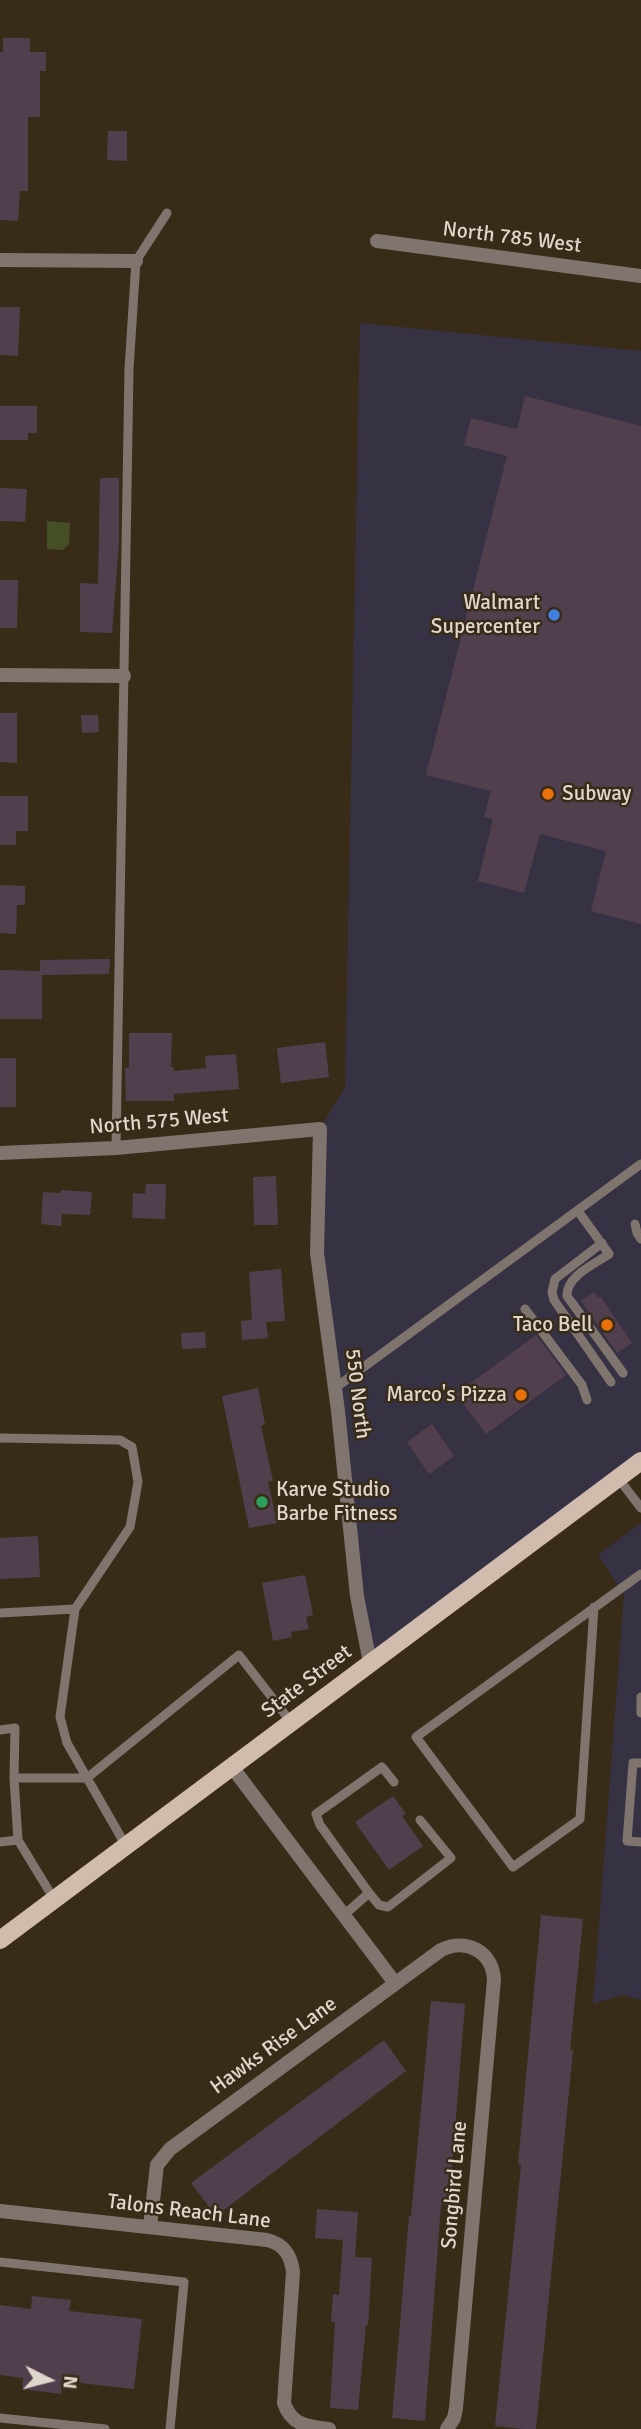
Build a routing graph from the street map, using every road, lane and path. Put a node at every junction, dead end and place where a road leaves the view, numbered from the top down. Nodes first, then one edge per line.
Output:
1 (167, 214) dead end
2 (377, 242) dead end
3 (0, 260) edge
4 (136, 261) junction
5 (641, 276) edge
6 (0, 676) edge
7 (124, 676) junction
8 (320, 1129) joint
9 (116, 1148) junction
10 (0, 1153) edge
11 (641, 1164) edge
12 (578, 1211) junction
13 (635, 1224) dead end
14 (641, 1239) edge
15 (602, 1243) junction
16 (525, 1309) dead end
17 (623, 1373) dead end
18 (611, 1382) dead end
19 (335, 1388) junction
20 (587, 1400) dead end
21 (0, 1438) edge
22 (641, 1461) edge
23 (618, 1478) junction
24 (641, 1508) edge
25 (641, 1574) edge
26 (594, 1607) junction
27 (75, 1609) junction
28 (0, 1613) edge
29 (370, 1663) junction
30 (641, 1697) edge
31 (641, 1713) edge
32 (291, 1722) junction
33 (0, 1730) edge
34 (641, 1763) edge
35 (232, 1767) junction
36 (14, 1778) junction
37 (87, 1778) junction
38 (394, 1782) dead end
39 (420, 1820) dead end
40 (18, 1840) junction
41 (0, 1842) edge
42 (641, 1842) edge
43 (125, 1846) junction
44 (369, 1893) junction
45 (54, 1899) junction
46 (344, 1915) junction
47 (0, 1940) edge
48 (477, 1949) joint
49 (395, 1983) junction
50 (0, 2211) edge
51 (150, 2227) junction
52 (0, 2262) edge
53 (0, 2418) edge
54 (105, 2429) edge
55 (170, 2429) edge
56 (328, 2429) edge
57 (447, 2429) edge

1 - 4 lane
2 - 5 street, North 785 West
3 - 4 street
4 - 7 lane
6 - 7 street
7 - 9 lane
8 - 9 street, North 575 West
8 - 19 street, 550 North
9 - 10 street, North 575 West
11 - 12 lane
12 - 15 lane
12 - 19 lane
13 - 14 lane
15 - 17 lane
15 - 18 lane
16 - 20 lane
19 - 29 street, 550 North
21 - 27 lane
22 - 23 main road, State Street
23 - 24 lane
23 - 29 main road, State Street
25 - 26 lane
26 - 26 lane
27 - 28 lane
27 - 37 lane
29 - 32 main road, State Street
30 - 31 lane
32 - 35 main road, State Street
32 - 37 lane
33 - 36 lane
34 - 42 lane
35 - 43 main road, State Street
35 - 46 street
36 - 37 lane
36 - 40 lane
37 - 43 lane
38 - 44 lane
39 - 44 lane
40 - 41 lane
40 - 45 lane
43 - 45 main road, State Street
44 - 46 lane
45 - 47 main road, State Street
46 - 49 street
48 - 49 street, Hawks Rise Lane
48 - 57 street, Songbird Lane
49 - 51 street, Hawks Rise Lane
50 - 51 street, Talons Reach Lane
51 - 56 street, Talons Reach Lane
52 - 55 lane
53 - 54 lane

